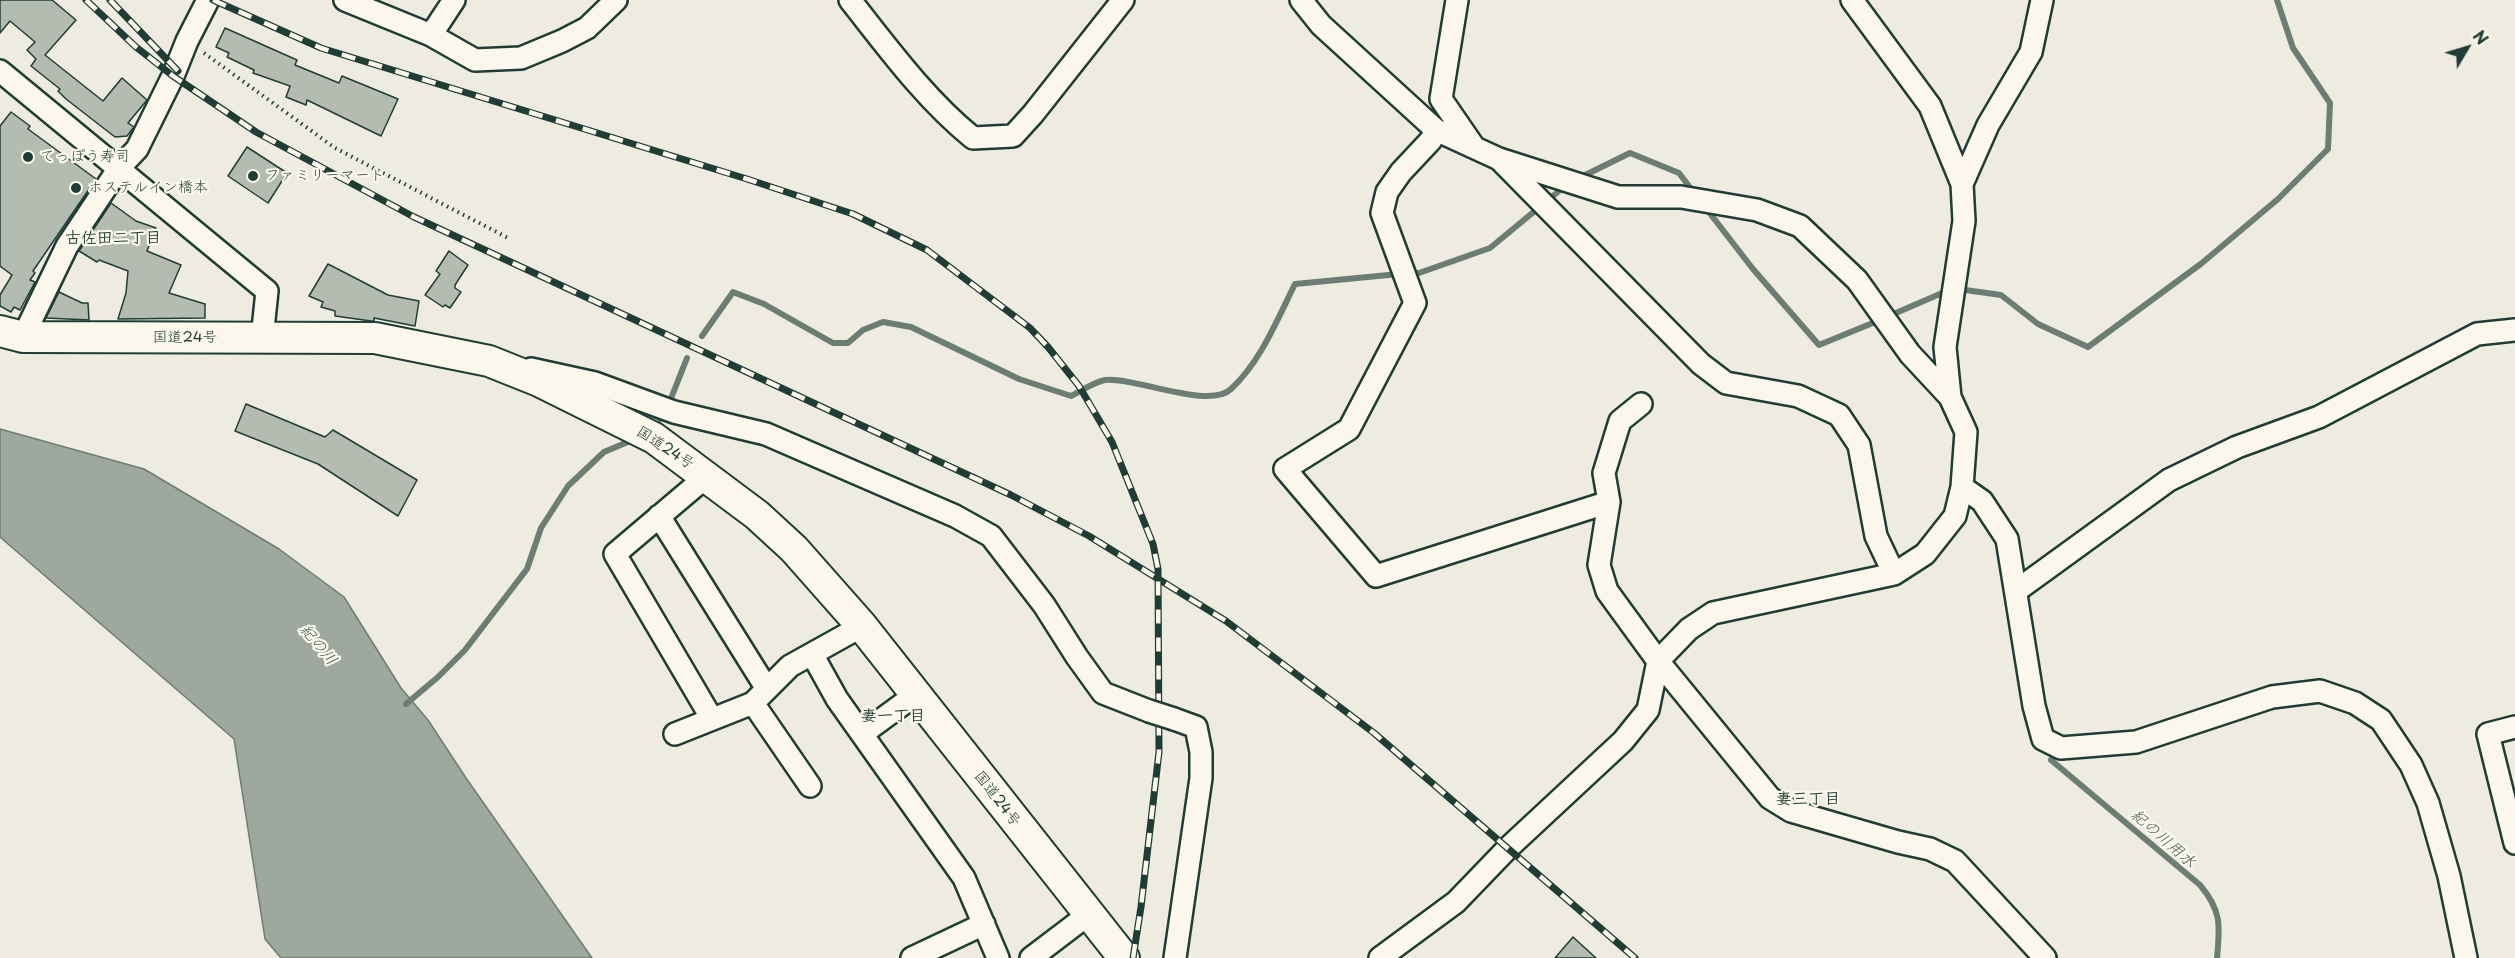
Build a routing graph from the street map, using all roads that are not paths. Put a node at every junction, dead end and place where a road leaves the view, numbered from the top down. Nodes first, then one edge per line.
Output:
1 (208, 0) edge
2 (345, 0) edge
3 (454, 0) edge
4 (616, 0) edge
5 (850, 0) edge
6 (1123, 0) edge
7 (1301, 0) edge
8 (1456, 0) edge
9 (1852, 0) edge
10 (2042, 0) edge
11 (431, 35) junction
12 (0, 71) edge
13 (1436, 130) junction
14 (1475, 148) junction
15 (1499, 159) junction
16 (119, 168) junction
17 (1962, 184) junction
18 (2515, 330) edge
19 (11, 334) edge
20 (262, 339) junction
21 (507, 368) junction
22 (1950, 397) junction
23 (1641, 404) dead end
24 (707, 476) junction
25 (1962, 487) junction
26 (1609, 502) junction
27 (659, 516) junction
28 (1894, 574) junction
29 (2016, 591) junction
30 (861, 626) junction
31 (812, 654) junction
32 (1658, 661) junction
33 (915, 695) junction
34 (760, 696) junction
35 (712, 719) junction
36 (2515, 727) edge
37 (675, 734) dead end
38 (862, 734) junction
39 (810, 786) dead end
40 (2515, 843) edge
41 (1097, 923) junction
42 (984, 924) junction
43 (912, 958) edge
44 (998, 958) edge
45 (1031, 958) edge
46 (1124, 958) edge
47 (1175, 958) edge
48 (1380, 958) edge
49 (2045, 958) edge
50 (2466, 958) edge

1 - 16 street
2 - 11 street
3 - 11 street
4 - 11 street
5 - 6 street
7 - 13 street
8 - 14 street
9 - 17 street
10 - 17 street
12 - 16 street
13 - 14 street
13 - 26 street
14 - 15 street
15 - 22 street
15 - 28 street
16 - 19 street
16 - 20 street
17 - 22 street
18 - 29 street
19 - 20 highway, 国道24号
20 - 21 highway, 国道24号
21 - 24 highway, 国道24号
21 - 47 street, bridge
22 - 25 street
23 - 26 street
24 - 27 street
24 - 30 highway, 国道24号
25 - 28 street
25 - 29 street
26 - 32 street
27 - 34 street
27 - 35 street
28 - 32 street
29 - 50 street
30 - 31 street
30 - 33 highway, 国道24号
31 - 34 street
31 - 38 street
32 - 48 street
32 - 49 street
33 - 38 street
33 - 41 highway, 国道24号
34 - 35 street
34 - 39 street
35 - 37 street
36 - 40 street
38 - 42 street
41 - 45 street
41 - 46 highway, 国道24号
42 - 43 street
42 - 44 street

